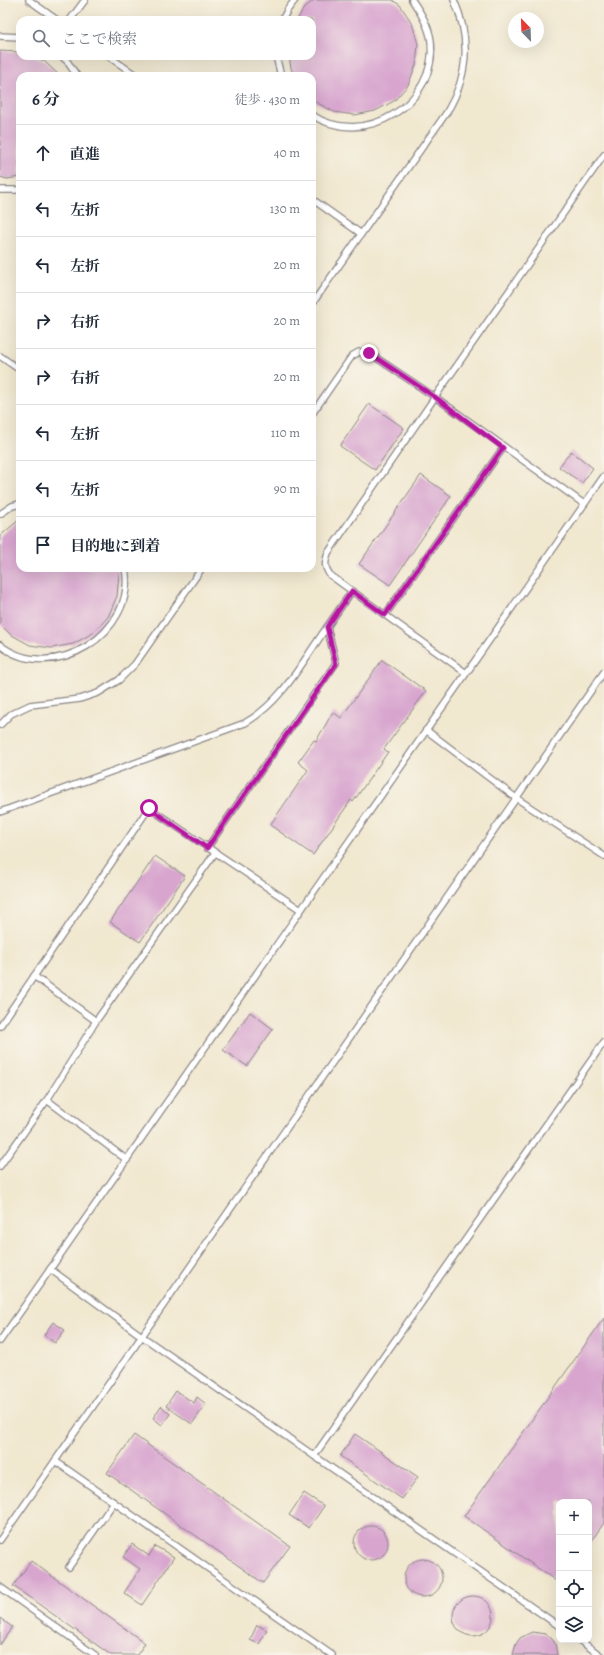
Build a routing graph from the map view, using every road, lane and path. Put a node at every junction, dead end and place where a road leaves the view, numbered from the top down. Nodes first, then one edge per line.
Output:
1 (28, 0) edge
2 (85, 0) edge
3 (295, 0) edge
4 (412, 0) edge
5 (454, 0) edge
6 (51, 16) edge
7 (73, 16) edge
8 (284, 16) edge
9 (0, 36) edge
10 (16, 37) edge
11 (66, 60) edge
12 (114, 60) edge
13 (277, 60) edge
14 (74, 72) edge
15 (131, 72) edge
16 (280, 72) edge
17 (316, 118) edge
18 (604, 155) edge
19 (0, 190) edge
20 (16, 190) edge
21 (316, 202) edge
22 (360, 233) junction
23 (316, 298) edge
24 (0, 356) edge
25 (16, 367) edge
26 (435, 397) junction
27 (316, 408) edge
28 (503, 448) junction
29 (604, 476) edge
30 (584, 504) junction
31 (16, 505) edge
32 (0, 514) edge
33 (125, 572) edge
34 (199, 572) edge
35 (352, 591) junction
36 (385, 615) junction
37 (327, 627) junction
38 (0, 645) edge
39 (604, 672) edge
40 (466, 673) junction
41 (0, 725) edge
42 (426, 730) junction
43 (516, 798) junction
44 (0, 812) edge
45 (207, 848) junction
46 (215, 853) junction
47 (604, 856) edge
48 (301, 910) junction
49 (34, 976) junction
50 (96, 1022) junction
51 (0, 1026) edge
52 (604, 1042) edge
53 (47, 1100) junction
54 (127, 1160) junction
55 (0, 1166) edge
56 (50, 1269) junction
57 (143, 1337) junction
58 (0, 1341) edge
59 (314, 1456) junction
60 (55, 1461) junction
61 (114, 1502) junction
62 (0, 1540) edge
63 (68, 1567) dead end
64 (0, 1587) edge
65 (556, 1624) edge
66 (582, 1643) edge
67 (95, 1655) edge
68 (332, 1655) edge
69 (600, 1655) edge

1 - 6 lane
2 - 7 lane
3 - 8 lane
4 - 17 lane
5 - 22 lane
9 - 10 lane
11 - 14 lane
12 - 15 lane
13 - 16 lane
18 - 26 lane
19 - 20 lane
21 - 22 lane
22 - 23 lane
24 - 25 lane
26 - 27 lane
26 - 28 lane
26 - 35 lane
28 - 30 lane
28 - 36 lane
29 - 30 lane
30 - 40 lane
31 - 32 lane
33 - 38 lane
34 - 41 lane
35 - 36 lane
35 - 37 lane
36 - 40 lane
37 - 44 lane
37 - 45 lane
39 - 43 lane
40 - 42 lane
42 - 43 lane
42 - 48 lane
43 - 47 lane
43 - 57 lane
45 - 46 lane
45 - 49 lane
46 - 48 lane
46 - 50 lane
48 - 54 lane
49 - 50 lane
49 - 51 lane
50 - 53 lane
52 - 59 lane
53 - 54 lane
53 - 55 lane
54 - 56 lane
56 - 57 lane
56 - 58 lane
57 - 59 lane
57 - 60 lane
59 - 65 lane
60 - 61 lane
60 - 62 lane
61 - 63 lane
61 - 68 lane
64 - 67 lane
66 - 69 lane

